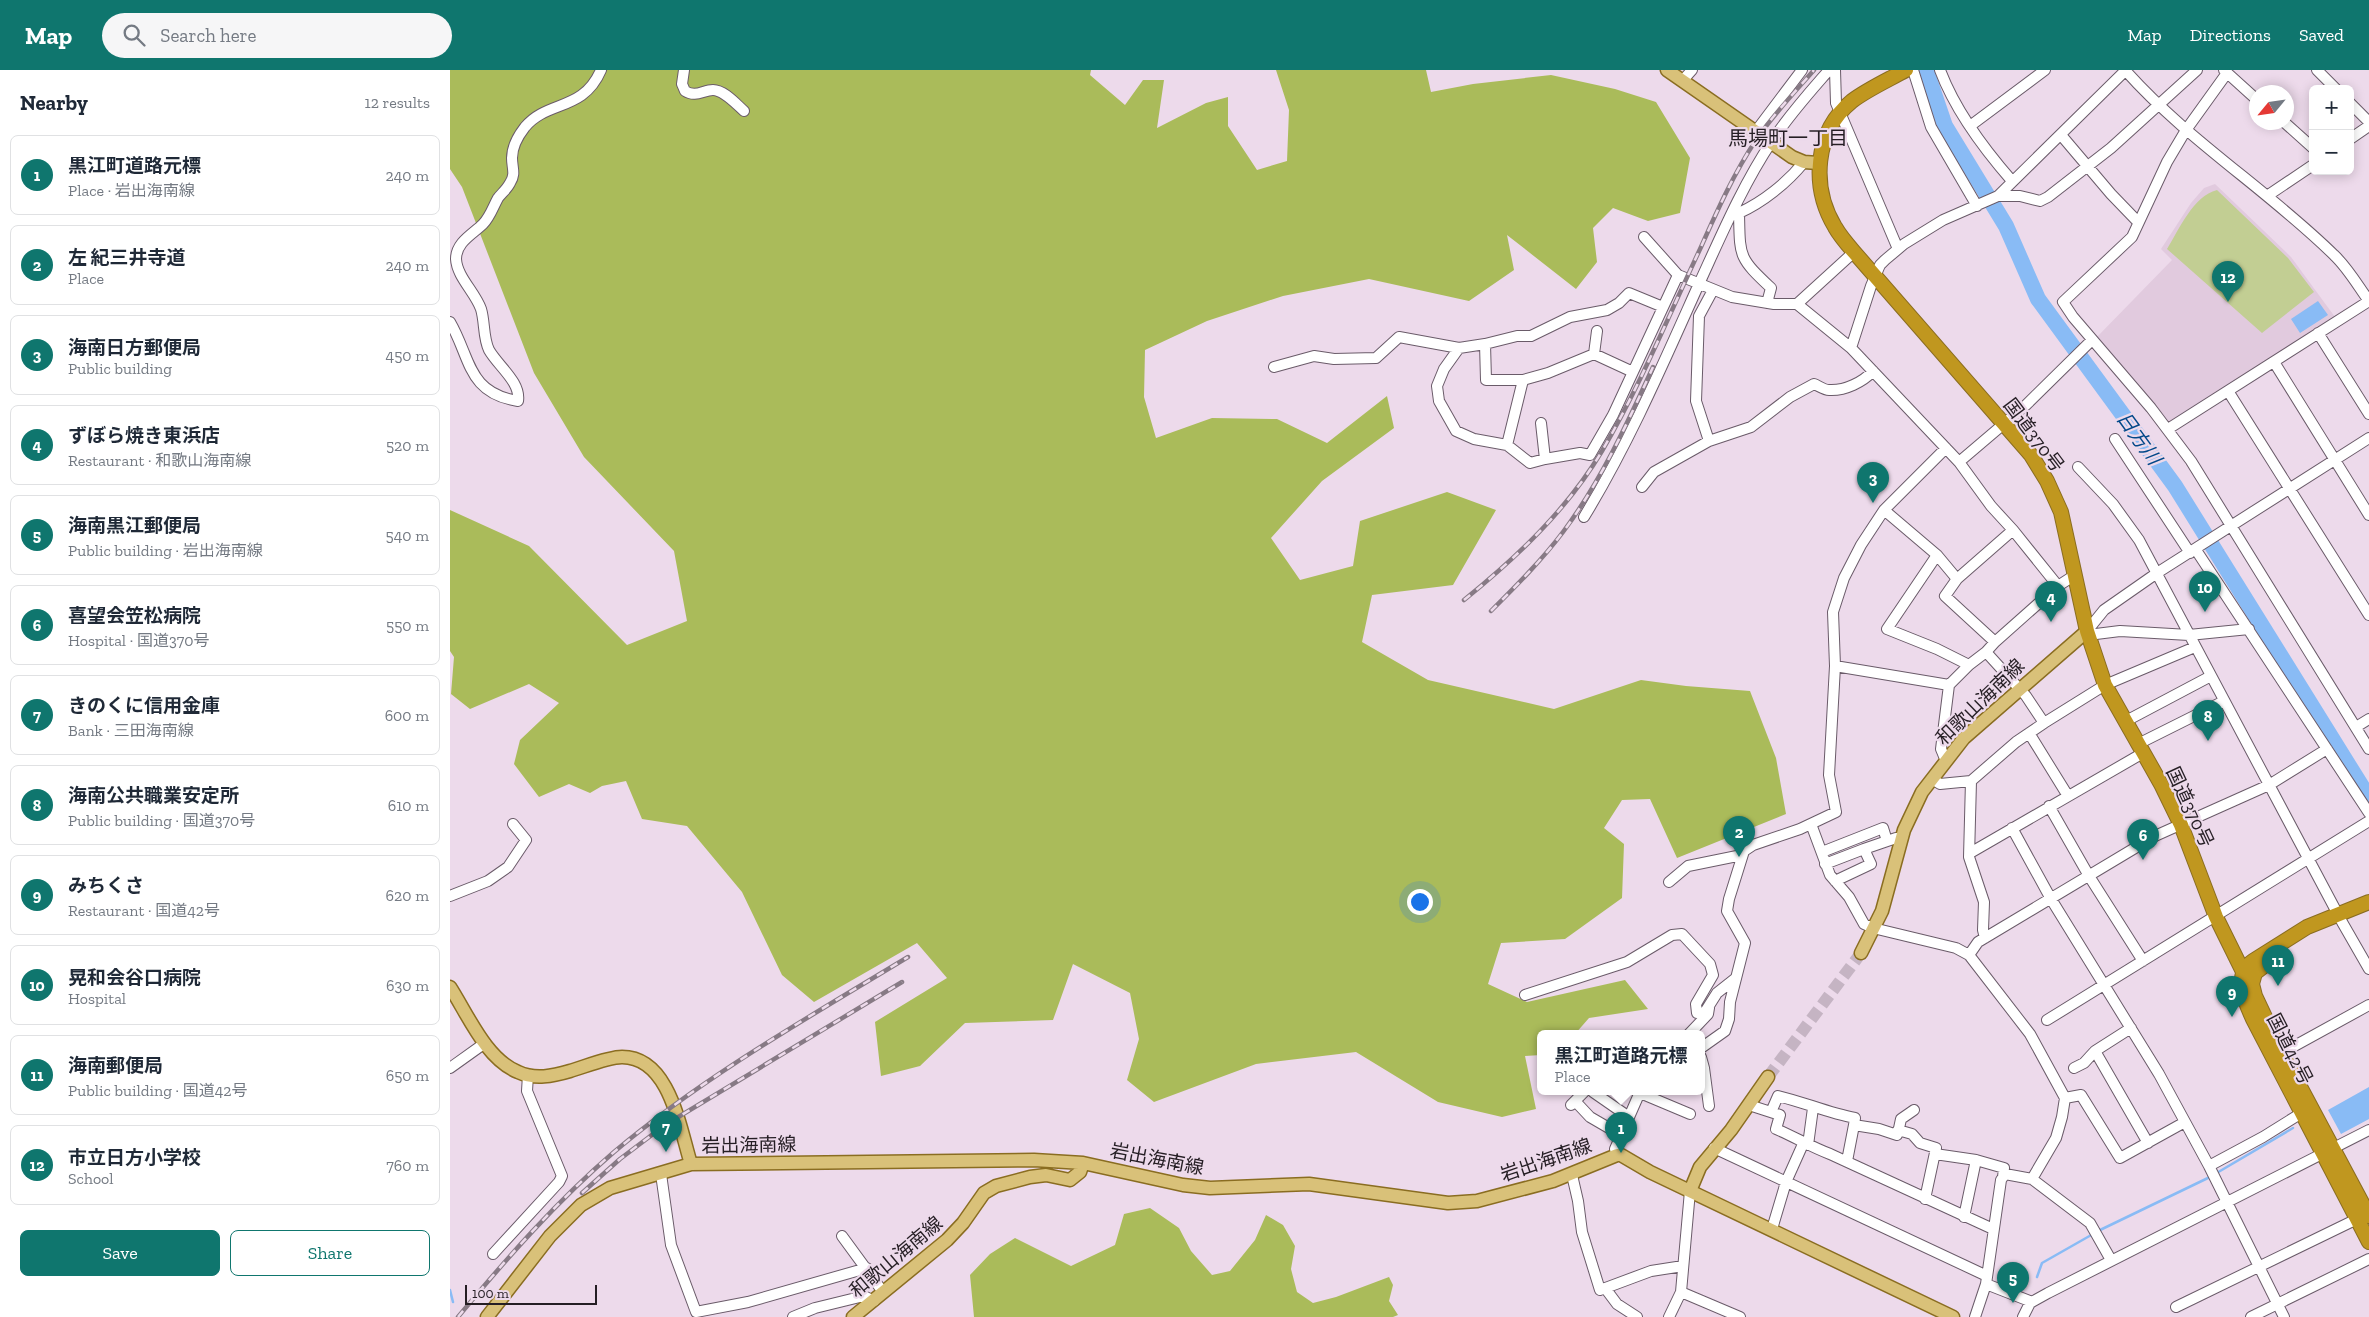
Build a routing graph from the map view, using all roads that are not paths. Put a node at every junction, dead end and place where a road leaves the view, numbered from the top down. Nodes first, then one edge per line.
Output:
1 (601, 70) edge
2 (684, 70) edge
3 (1668, 70) edge
4 (1692, 70) edge
5 (1802, 70) edge
6 (1829, 70) edge
7 (1835, 70) edge
8 (1906, 70) edge
9 (1913, 70) edge
10 (1940, 70) edge
11 (2045, 70) edge
12 (2125, 70) edge
13 (2198, 70) edge
14 (2317, 70) edge
15 (2226, 71) edge
16 (1683, 80) junction
17 (2332, 85) edge
18 (2249, 92) edge
19 (2159, 106) junction
20 (2354, 107) edge
21 (744, 111) dead end
22 (1840, 114) junction
23 (2369, 122) edge
24 (1970, 126) junction
25 (2369, 126) edge
26 (2186, 130) junction
27 (2293, 130) edge
28 (1756, 131) junction
29 (2061, 135) junction
30 (2354, 136) edge
31 (1771, 142) junction
32 (2309, 144) edge
33 (1804, 162) junction
34 (1818, 163) junction
35 (2088, 167) junction
36 (2309, 168) edge
37 (2012, 181) junction
38 (1998, 196) junction
39 (2267, 196) junction
40 (1977, 206) junction
41 (1736, 211) junction
42 (2138, 222) junction
43 (1644, 237) dead end
44 (1898, 249) junction
45 (1854, 252) junction
46 (1678, 275) junction
47 (1876, 276) junction
48 (1699, 284) junction
49 (1712, 290) junction
50 (2369, 301) edge
51 (1766, 303) junction
52 (1797, 304) junction
53 (1663, 307) junction
54 (450, 322) edge
55 (1598, 331) dead end
56 (2318, 333) junction
57 (2090, 342) junction
58 (1485, 344) junction
59 (1460, 348) junction
60 (1851, 348) junction
61 (1594, 354) junction
62 (2274, 362) junction
63 (1274, 367) dead end
64 (1873, 371) junction
65 (1633, 372) junction
66 (1523, 380) junction
67 (2228, 391) junction
68 (2369, 414) edge
69 (1541, 423) dead end
70 (2004, 424) junction
71 (2168, 429) junction
72 (2114, 438) dead end
73 (2369, 438) edge
74 (1709, 441) junction
75 (1507, 445) junction
76 (1946, 448) junction
77 (1545, 459) junction
78 (2335, 460) junction
79 (1960, 462) junction
80 (2078, 467) dead end
81 (1642, 487) dead end
82 (2290, 489) junction
83 (1884, 510) junction
84 (2369, 515) edge
85 (1584, 517) dead end
86 (2230, 527) junction
87 (2013, 530) junction
88 (2195, 550) junction
89 (1937, 555) junction
90 (2157, 573) junction
91 (2075, 575) junction
92 (1957, 579) junction
93 (2058, 586) junction
94 (2369, 615) edge
95 (2248, 630) junction
96 (2088, 633) junction
97 (2189, 635) junction
98 (1995, 642) junction
99 (2195, 647) junction
100 (1986, 652) junction
101 (1969, 665) junction
102 (1835, 666) junction
103 (2211, 676) junction
104 (1949, 685) junction
105 (2106, 685) junction
106 (2020, 689) junction
107 (2224, 700) junction
108 (2369, 719) edge
109 (2126, 721) junction
110 (2044, 723) junction
111 (2356, 728) junction
112 (2029, 733) junction
113 (2141, 748) junction
114 (2328, 749) junction
115 (2369, 749) edge
116 (1946, 761) junction
117 (1932, 779) junction
118 (1970, 780) junction
119 (2270, 785) junction
120 (2068, 796) junction
121 (2049, 806) junction
122 (2369, 813) edge
123 (2369, 821) edge
124 (513, 824) dead end
125 (1811, 824) junction
126 (2181, 825) junction
127 (2012, 828) junction
128 (1902, 839) junction
129 (1887, 841) junction
130 (1864, 849) junction
131 (1822, 852) junction
132 (1970, 853) junction
133 (1742, 855) junction
134 (2309, 858) junction
135 (1825, 864) junction
136 (2089, 876) junction
137 (1835, 881) junction
138 (1668, 882) dead end
139 (450, 896) edge
140 (2051, 899) junction
141 (2369, 902) edge
142 (2369, 911) edge
143 (2216, 917) junction
144 (2340, 918) junction
145 (1873, 928) junction
146 (1985, 938) junction
147 (2229, 945) junction
148 (1861, 953) tunnel mouth
149 (1969, 955) junction
150 (2263, 955) junction
151 (2143, 961) junction
152 (2369, 969) edge
153 (2243, 973) junction
154 (1736, 978) junction
155 (2104, 985) junction
156 (450, 988) edge
157 (1525, 995) dead end
158 (2250, 999) junction
159 (1710, 1004) junction
160 (2369, 1005) edge
161 (2047, 1020) dead end
162 (2131, 1028) junction
163 (1693, 1030) edge
164 (485, 1043) junction
165 (1705, 1045) edge
166 (2095, 1050) junction
167 (2277, 1055) junction
168 (450, 1068) edge
169 (2074, 1068) dead end
170 (528, 1075) junction
171 (1705, 1076) edge
172 (1768, 1077) tunnel mouth
173 (1581, 1095) edge
174 (1597, 1095) edge
175 (1639, 1095) edge
176 (1656, 1095) edge
177 (2065, 1098) junction
178 (1748, 1105) junction
179 (1709, 1106) dead end
180 (1813, 1108) junction
181 (1914, 1110) dead end
182 (2306, 1111) junction
183 (1771, 1112) junction
184 (1690, 1114) dead end
185 (1629, 1117) junction
186 (2185, 1122) junction
187 (1854, 1125) junction
188 (2369, 1130) edge
189 (1898, 1133) junction
190 (1621, 1135) junction
191 (2148, 1143) junction
192 (1805, 1144) junction
193 (1714, 1148) junction
194 (2328, 1151) junction
195 (1935, 1154) junction
196 (1616, 1155) junction
197 (1976, 1160) junction
198 (1847, 1161) junction
199 (691, 1164) junction
200 (1083, 1164) junction
201 (2209, 1166) junction
202 (661, 1174) junction
203 (1572, 1175) junction
204 (2003, 1177) junction
205 (2032, 1179) junction
206 (1786, 1182) junction
207 (1690, 1191) junction
208 (1926, 1199) junction
209 (2226, 1202) junction
210 (2366, 1215) edge
211 (1964, 1217) junction
212 (1772, 1229) junction
213 (1993, 1230) junction
214 (842, 1236) dead end
215 (2369, 1242) edge
216 (493, 1254) dead end
217 (2369, 1259) edge
218 (2111, 1260) junction
219 (1683, 1266) junction
220 (2259, 1267) junction
221 (867, 1268) junction
222 (1986, 1280) junction
223 (1605, 1288) junction
224 (1681, 1292) junction
225 (878, 1297) junction
226 (2032, 1302) junction
227 (2277, 1304) junction
228 (2176, 1307) dead end
229 (487, 1317) edge
230 (793, 1317) edge
231 (853, 1317) edge
232 (1637, 1317) edge
233 (1669, 1317) edge
234 (1740, 1317) edge
235 (1953, 1317) edge
236 (1976, 1317) edge
237 (2023, 1317) edge
238 (2251, 1317) edge
239 (2284, 1317) edge

1 - 54 street
2 - 21 street
3 - 16 main road
4 - 16 street
5 - 28 street
6 - 31 street
7 - 22 street
8 - 22 highway, 国道370号
9 - 40 street
10 - 24 street
11 - 24 street
12 - 19 street
12 - 29 street
13 - 19 street
14 - 17 street
15 - 18 street
15 - 26 street
16 - 28 main road
19 - 26 street
19 - 35 street
20 - 23 street
22 - 34 highway, 国道370号
22 - 44 street
24 - 37 street
25 - 30 street
26 - 39 street
26 - 42 street
27 - 32 street
28 - 31 main road
29 - 35 street
29 - 37 street
31 - 33 main road
31 - 41 street
33 - 34 main road
33 - 41 street
34 - 45 highway, 国道370号
35 - 38 street
35 - 42 street
36 - 39 street
37 - 38 street
38 - 40 street
39 - 50 street
40 - 44 street
41 - 48 street
41 - 51 street
42 - 57 street
43 - 46 street
44 - 47 street
45 - 47 highway, 国道370号
45 - 52 street
46 - 48 street
46 - 53 street
47 - 60 street
47 - 70 highway, 国道370号
48 - 49 street
48 - 85 street
49 - 51 street
49 - 74 street
50 - 56 street
51 - 52 street
52 - 60 street
53 - 58 street
53 - 65 street
55 - 61 street
56 - 62 street
56 - 68 street
57 - 70 street
57 - 71 street
58 - 59 street
58 - 66 street
59 - 63 street
59 - 75 street
60 - 64 street
61 - 65 street
61 - 66 street
62 - 67 street
62 - 78 street
64 - 74 street
64 - 76 street
65 - 77 street
66 - 75 street
67 - 71 street
67 - 82 street
69 - 77 street
70 - 79 street
70 - 91 highway, 国道370号
71 - 86 street
72 - 88 street
73 - 78 street
74 - 81 street
75 - 77 street
76 - 79 street
76 - 83 street
78 - 82 street
78 - 84 street
79 - 87 street
80 - 90 street
82 - 86 street
82 - 94 street
83 - 89 street
83 - 102 street
86 - 88 street
86 - 111 street
87 - 92 street
87 - 93 street
88 - 90 street
88 - 95 street
89 - 92 street
89 - 101 street
90 - 96 street
90 - 97 street
91 - 93 street
91 - 96 highway, 国道370号
92 - 98 street
93 - 98 street
95 - 97 street
95 - 114 street
96 - 97 street
96 - 105 highway, 国道370号
96 - 106 main road, 和歌山海南線
97 - 99 street
98 - 100 street
99 - 103 street
99 - 105 street
100 - 101 street
100 - 106 street
101 - 104 street
102 - 104 street
102 - 125 street
103 - 107 street
103 - 109 street
104 - 116 street
105 - 109 highway, 国道370号
105 - 110 street
106 - 110 street
106 - 116 main road, 和歌山海南線
107 - 113 street
107 - 119 street
108 - 111 street
109 - 113 highway, 国道370号
110 - 112 street
111 - 115 street
112 - 118 street
112 - 120 street
113 - 120 street
113 - 126 highway, 国道370号
114 - 119 street
114 - 122 street
116 - 117 main road, 和歌山海南線
117 - 118 street
117 - 128 main road, 和歌山海南線
118 - 132 street
119 - 126 street
119 - 134 street
120 - 121 street
121 - 127 street
121 - 136 street
123 - 134 street
124 - 139 street
125 - 131 street
125 - 133 street
126 - 136 street
126 - 143 highway, 国道370号
127 - 132 street
127 - 140 street
128 - 129 street
128 - 145 main road, 和歌山海南線
129 - 130 street
129 - 131 street
130 - 135 street
130 - 137 street
131 - 135 street
132 - 146 street
133 - 138 street
133 - 154 street
134 - 143 street
134 - 144 street
135 - 137 street
136 - 140 street
136 - 151 street
137 - 145 street
140 - 146 street
140 - 155 street
141 - 144 highway, 国道42号
142 - 144 highway, 国道42号
143 - 147 highway, 国道370号
143 - 151 street
144 - 150 highway, 国道42号
144 - 152 street
144 - 158 highway, 国道42号
145 - 148 main road, 和歌山海南線
145 - 149 street
146 - 149 street
147 - 150 highway, 国道370号
147 - 153 highway, 国道370号
147 - 158 highway, 国道370号
149 - 177 street
150 - 153 highway, 国道42号
151 - 155 street
153 - 158 highway, 国道370号
154 - 159 street
154 - 165 street
155 - 161 street
155 - 162 street
156 - 164 main road, 岩出海南線
157 - 159 street
158 - 167 highway, 国道42号
159 - 163 street
160 - 167 street
162 - 166 street
162 - 186 street
164 - 168 street
164 - 170 main road, 岩出海南線
166 - 169 street
166 - 191 street
167 - 182 highway, 国道42号
170 - 199 main road, 岩出海南線
170 - 216 street
171 - 179 street
172 - 178 main road
173 - 190 street
174 - 185 street
175 - 185 street
176 - 184 street
177 - 191 street
177 - 205 street
178 - 183 street
178 - 193 main road
180 - 183 street
180 - 187 street
180 - 192 street
181 - 189 street
182 - 194 highway, 国道42号
182 - 201 street
183 - 192 street
185 - 190 street
186 - 191 street
186 - 201 street
187 - 189 street
187 - 198 street
188 - 194 street
189 - 195 street
190 - 196 street
192 - 198 street
192 - 206 street
193 - 206 street
193 - 207 main road
194 - 209 street
194 - 210 highway, 国道42号
195 - 197 street
195 - 208 street
196 - 203 main road, 岩出海南線
196 - 207 main road, 岩出海南線
197 - 204 street
197 - 211 street
198 - 208 street
199 - 200 main road, 岩出海南線
199 - 202 main road
200 - 203 main road, 岩出海南線
200 - 225 main road, 和歌山海南線
201 - 209 street
202 - 221 street
202 - 229 main road
203 - 223 street
204 - 205 street
204 - 213 street
205 - 218 street
206 - 212 street
206 - 222 street
207 - 212 main road, 岩出海南線
207 - 219 street
208 - 211 street
209 - 218 street
209 - 220 street
210 - 215 highway, 国道42号
210 - 220 street
211 - 213 street
212 - 235 main road, 岩出海南線
213 - 222 street
214 - 221 street
217 - 227 street
218 - 226 street
219 - 223 street
219 - 224 street
220 - 227 street
220 - 228 street
221 - 225 street
222 - 226 street
222 - 236 street
223 - 232 street
224 - 233 street
224 - 234 street
225 - 230 street
225 - 231 main road, 和歌山海南線
226 - 237 street
227 - 238 street
227 - 239 street

